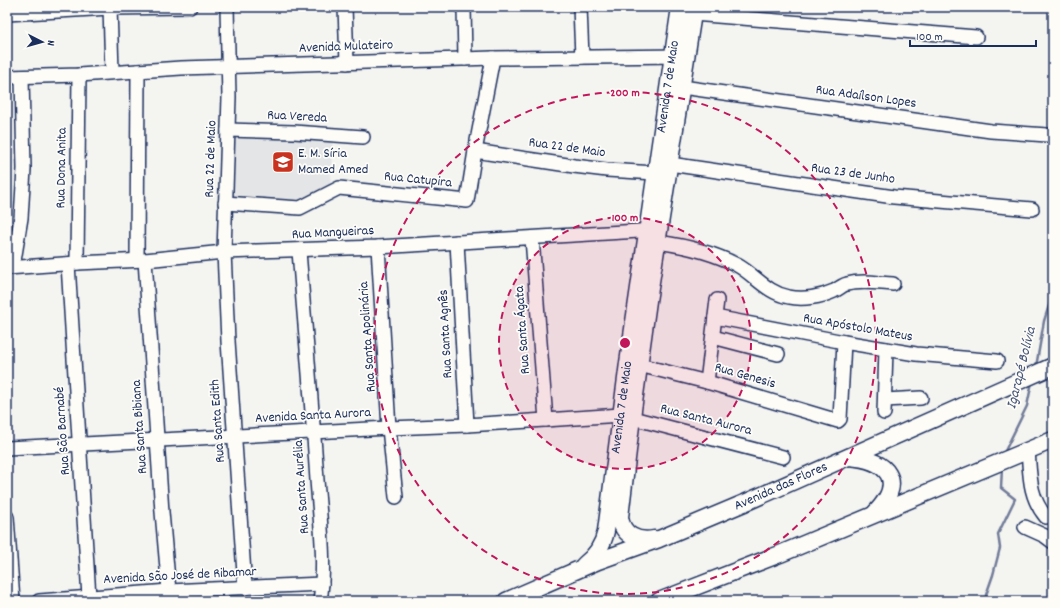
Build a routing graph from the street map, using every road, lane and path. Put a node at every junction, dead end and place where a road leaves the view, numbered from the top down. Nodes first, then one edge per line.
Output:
1 (190, 7) edge
2 (227, 7) edge
3 (345, 7) edge
4 (464, 7) edge
5 (580, 7) edge
6 (110, 8) edge
7 (689, 9) edge
8 (7, 14) edge
9 (976, 37) dead end
10 (582, 56) junction
11 (680, 56) junction
12 (493, 58) junction
13 (465, 59) junction
14 (347, 63) junction
15 (229, 67) junction
16 (138, 71) junction
17 (112, 72) junction
18 (80, 74) junction
19 (7, 77) edge
20 (22, 77) junction
21 (682, 87) junction
22 (228, 130) junction
23 (1047, 135) dead end
24 (363, 137) dead end
25 (475, 150) junction
26 (670, 164) junction
27 (655, 173) junction
28 (225, 203) junction
29 (1032, 210) dead end
30 (655, 234) junction
31 (532, 238) junction
32 (457, 242) junction
33 (378, 247) junction
34 (299, 251) junction
35 (224, 252) junction
36 (141, 260) junction
37 (73, 263) junction
38 (10, 268) edge
39 (893, 284) dead end
40 (718, 300) dead end
41 (715, 317) junction
42 (713, 337) junction
43 (844, 342) junction
44 (886, 349) junction
45 (778, 354) dead end
46 (997, 360) dead end
47 (639, 365) junction
48 (1053, 366) edge
49 (707, 382) junction
50 (921, 398) dead end
51 (885, 400) junction
52 (884, 413) dead end
53 (626, 416) junction
54 (546, 420) junction
55 (467, 425) junction
56 (389, 428) junction
57 (314, 432) junction
58 (236, 436) junction
59 (157, 440) junction
60 (1053, 440) edge
61 (80, 444) junction
62 (7, 448) edge
63 (1028, 450) junction
64 (783, 457) dead end
65 (849, 457) junction
66 (396, 497) dead end
67 (1049, 514) edge
68 (874, 515) junction
69 (7, 517) edge
70 (1025, 527) dead end
71 (659, 539) junction
72 (1049, 539) edge
73 (566, 576) junction
74 (322, 584) junction
75 (245, 588) junction
76 (168, 592) junction
77 (89, 597) junction
78 (13, 601) edge
79 (39, 601) edge
80 (320, 601) edge
81 (506, 601) edge
82 (659, 601) edge

1 - 6 street
2 - 15 street
3 - 14 street
4 - 13 street
5 - 10 street
6 - 8 street
6 - 17 street
7 - 9 street
7 - 11 main road, Avenida 7 de Maio
10 - 11 street, Avenida Mulateiro
10 - 12 street, Avenida Mulateiro
11 - 21 main road, Avenida 7 de Maio
11 - 27 main road, Avenida 7 de Maio
12 - 13 street, Avenida Mulateiro
12 - 25 street, Rua Catupira
13 - 14 street, Avenida Mulateiro
14 - 15 street, Avenida Mulateiro
15 - 16 street, Avenida Mulateiro
15 - 22 street, Rua 22 de Maio
16 - 17 street, Avenida Mulateiro
16 - 36 street, Rua Santa Bibiana
17 - 18 street, Avenida Mulateiro
18 - 20 street, Avenida Mulateiro
18 - 37 street, Rua Dona Anita
19 - 20 street, Avenida Mulateiro
20 - 38 street
21 - 23 street, Rua Adaílson Lopes
21 - 26 main road, Avenida 7 de Maio
22 - 24 street, Rua Vereda
22 - 28 street, Rua 22 de Maio
25 - 27 street, Rua 22 de Maio
25 - 28 street, Rua Catupira
26 - 29 street, Rua 23 de Junho
26 - 30 main road, Avenida 7 de Maio
27 - 30 main road, Avenida 7 de Maio
28 - 35 street, Rua 22 de Maio
30 - 31 street, Rua Mangueiras
30 - 39 street, Rua Mangueiras
30 - 47 main road, Avenida 7 de Maio
30 - 53 main road, Avenida 7 de Maio
31 - 32 street, Rua Mangueiras
31 - 54 street, Rua Santa Ágata
32 - 33 street, Rua Mangueiras
32 - 55 street, Rua Santa Agnês
33 - 34 street, Rua Mangueiras
33 - 56 street, Rua Santa Apolinária
34 - 35 street, Rua Mangueiras
34 - 57 street, Rua Santa Aurélia
35 - 36 street, Rua Mangueiras
35 - 58 street, Rua Santa Edith
36 - 37 street, Rua Mangueiras
36 - 59 street, Rua Santa Bibiana
37 - 38 street, Rua Mangueiras
37 - 61 street, Rua São Barnabé
40 - 41 street
41 - 42 street
41 - 43 street, Rua Apóstolo Mateus
42 - 45 street
42 - 49 street
43 - 44 street, Rua Apóstolo Mateus
43 - 49 street, Rua Genesis
44 - 46 street, Rua Apóstolo Mateus
44 - 51 street
47 - 49 street, Rua Genesis
47 - 53 main road, Avenida 7 de Maio
48 - 65 main road, Avenida das Flores
50 - 51 street
51 - 52 street
53 - 54 street, Avenida Santa Aurora
53 - 64 street, Rua Santa Aurora
53 - 71 main road, Avenida 7 de Maio
53 - 73 main road, Avenida 7 de Maio
54 - 55 street, Avenida Santa Aurora
55 - 56 street, Avenida Santa Aurora
56 - 57 street, Avenida Santa Aurora
56 - 66 street, Rua Santa Apolinária
57 - 58 street, Avenida Santa Aurora
57 - 74 street, Rua Santa Aurélia
58 - 59 street, Avenida Santa Aurora
58 - 75 street, Rua Santa Edith
59 - 61 street, Avenida Santa Aurora
59 - 76 street, Rua Santa Bibiana
60 - 63 main road
61 - 62 street, Avenida Santa Aurora
61 - 77 street, Rua São Barnabé
63 - 67 street
63 - 68 main road
65 - 68 main road
65 - 71 main road, Avenida das Flores
67 - 72 street
68 - 82 main road
69 - 78 street
70 - 72 street
71 - 73 main road, Avenida das Flores
73 - 81 main road, Avenida das Flores
74 - 75 street, Avenida São José de Ribamar
74 - 80 street, Rua Santa Aurélia
75 - 76 street, Avenida São José de Ribamar
76 - 77 street, Avenida São José de Ribamar
77 - 79 street, Avenida São José de Ribamar

